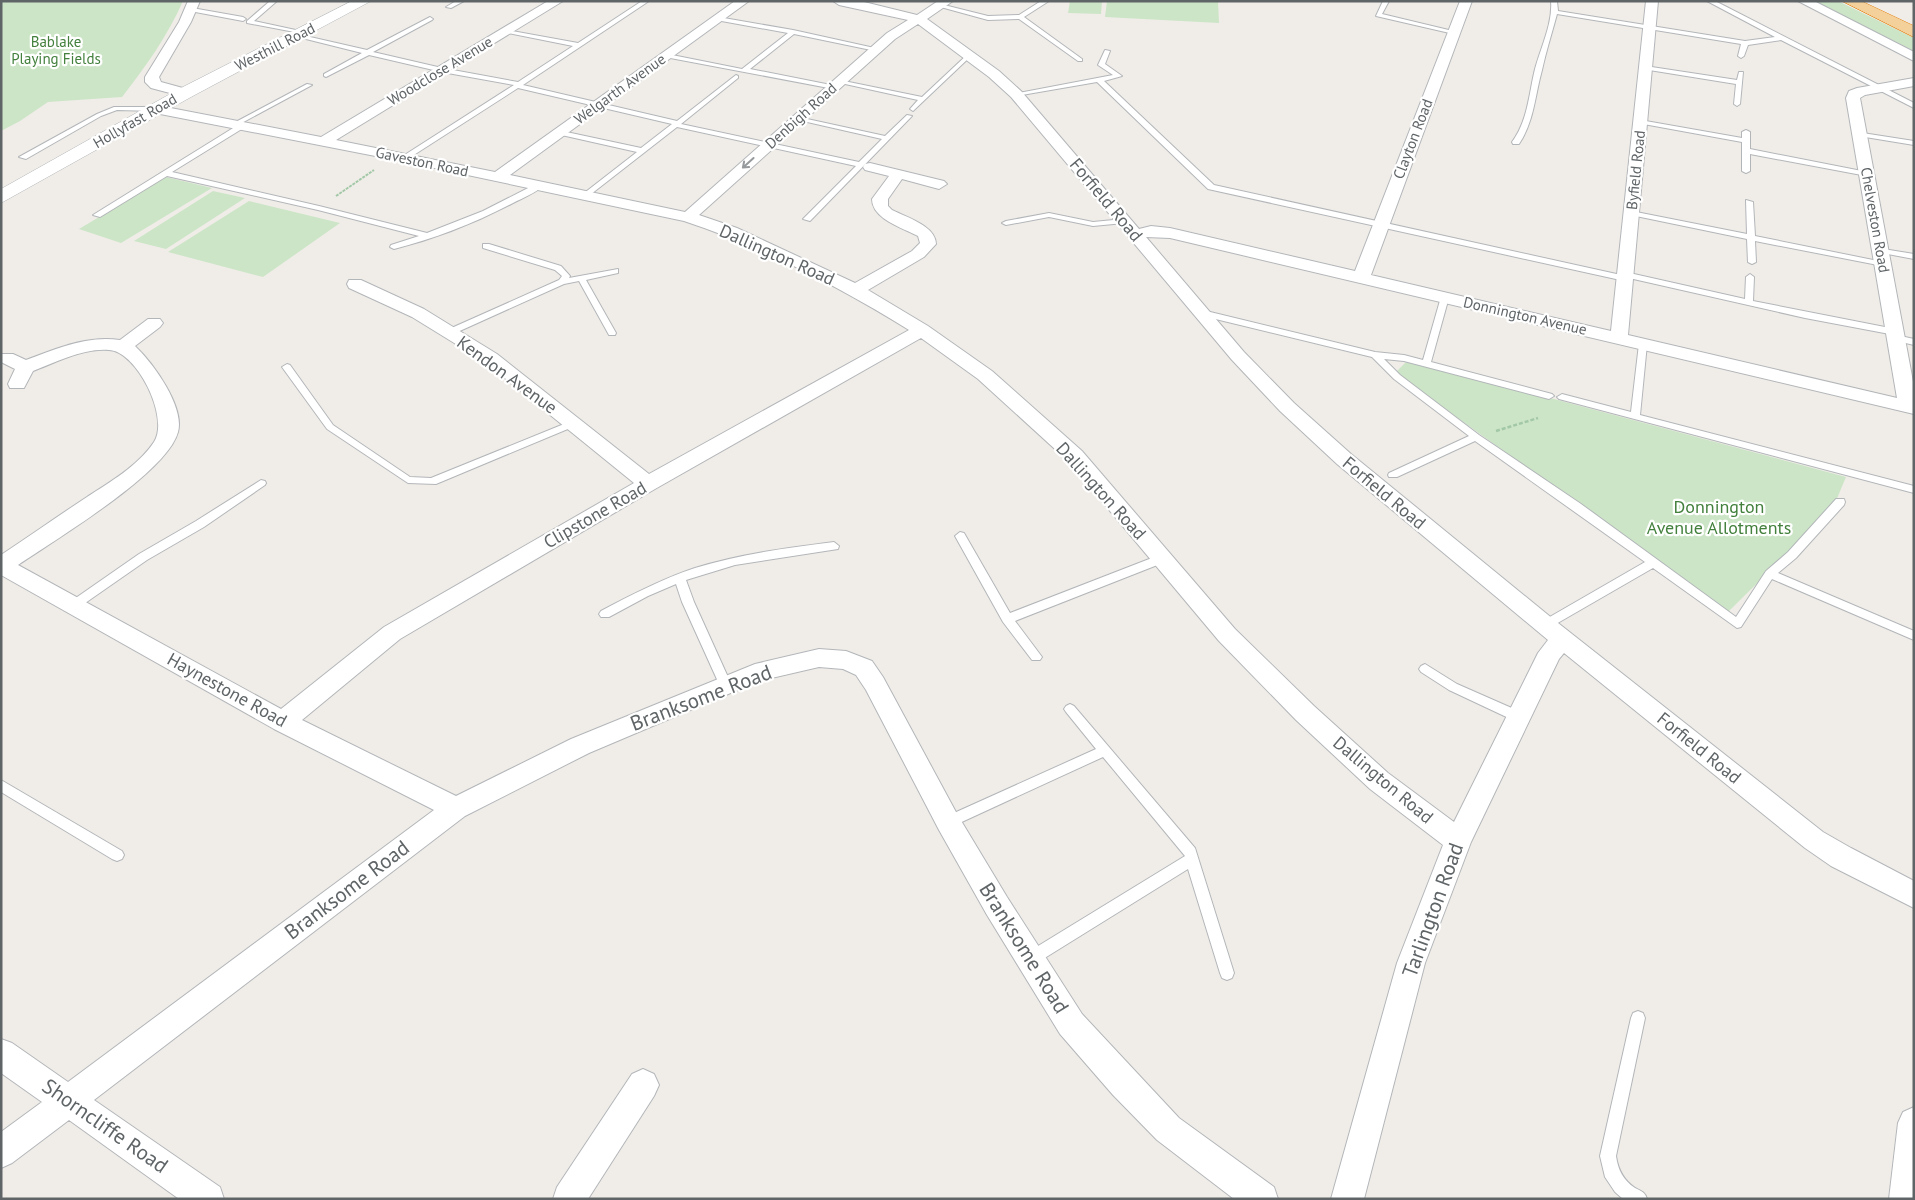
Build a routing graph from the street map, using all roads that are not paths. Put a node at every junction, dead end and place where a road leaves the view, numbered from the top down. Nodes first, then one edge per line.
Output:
1 (274, 1) edge
2 (364, 1) edge
3 (461, 1) edge
4 (556, 1) edge
5 (646, 1) edge
6 (743, 1) edge
7 (839, 1) edge
8 (1046, 1) edge
9 (1386, 1) edge
10 (1466, 1) edge
11 (1554, 1) edge
12 (1652, 1) edge
13 (1710, 1) edge
14 (1804, 1) edge
15 (1849, 1) edge
16 (944, 4) edge
17 (193, 6) edge
18 (449, 7) dead end
19 (1555, 12) junction
20 (1020, 17) junction
21 (430, 18) dead end
22 (243, 19) dead end
23 (718, 19) junction
24 (919, 19) junction
25 (1649, 28) junction
26 (508, 31) junction
27 (1912, 31) edge
28 (793, 32) junction
29 (1454, 32) junction
30 (300, 34) junction
31 (1782, 38) junction
32 (1745, 43) junction
33 (580, 45) junction
34 (876, 49) junction
35 (369, 52) junction
36 (1107, 52) dead end
37 (968, 55) junction
38 (667, 56) junction
39 (1741, 56) dead end
40 (1914, 57) edge
41 (1080, 60) dead end
42 (1646, 68) junction
43 (442, 70) junction
44 (745, 70) junction
45 (1741, 73) dead end
46 (326, 75) dead end
47 (736, 77) dead end
48 (1099, 80) junction
49 (1914, 82) edge
50 (1740, 83) junction
51 (309, 85) dead end
52 (520, 85) junction
53 (836, 85) junction
54 (1878, 88) junction
55 (185, 92) junction
56 (1016, 94) junction
57 (923, 99) junction
58 (1737, 104) dead end
59 (598, 105) junction
60 (1914, 106) edge
61 (155, 109) junction
62 (798, 119) junction
63 (1640, 122) junction
64 (677, 124) junction
65 (238, 126) junction
66 (560, 132) junction
67 (1746, 132) dead end
68 (1859, 134) junction
69 (887, 138) junction
70 (1747, 141) junction
71 (323, 142) junction
72 (1516, 142) dead end
73 (1914, 143) edge
74 (768, 145) junction
75 (643, 151) junction
76 (1747, 151) junction
77 (23, 157) dead end
78 (400, 157) junction
79 (865, 166) junction
80 (1746, 170) dead end
81 (165, 173) junction
82 (898, 174) junction
83 (1866, 174) junction
84 (497, 178) junction
85 (939, 184) dead end
86 (539, 186) junction
87 (586, 196) junction
88 (1, 197) edge
89 (1749, 202) dead end
90 (1631, 214) junction
91 (97, 215) dead end
92 (688, 217) junction
93 (808, 219) dead end
94 (1006, 223) dead end
95 (1381, 225) junction
96 (1129, 228) junction
97 (429, 236) junction
98 (1750, 238) junction
99 (486, 246) dead end
100 (394, 248) dead end
101 (1881, 257) junction
102 (1914, 257) edge
103 (1752, 262) dead end
104 (615, 271) dead end
105 (1625, 276) junction
106 (1750, 277) dead end
107 (581, 278) junction
108 (1361, 278) junction
109 (562, 282) junction
110 (355, 284) dead end
111 (856, 290) junction
112 (1445, 297) junction
113 (1749, 303) junction
114 (1202, 313) junction
115 (154, 323) dead end
116 (922, 330) junction
117 (450, 332) junction
118 (612, 332) dead end
119 (1895, 335) junction
120 (1619, 338) junction
121 (1914, 342) edge
122 (1643, 344) junction
123 (124, 346) junction
124 (1375, 355) junction
125 (1426, 364) junction
126 (287, 367) dead end
127 (16, 370) dead end
128 (1549, 396) dead end
129 (1562, 397) dead end
130 (1911, 407) edge
131 (1635, 416) junction
132 (572, 424) junction
133 (1476, 437) junction
134 (1393, 476) dead end
135 (261, 483) dead end
136 (648, 484) junction
137 (1914, 490) edge
138 (1840, 502) dead end
139 (960, 536) dead end
140 (834, 546) dead end
141 (1161, 559) junction
142 (1653, 563) junction
143 (2, 565) edge
144 (1770, 574) junction
145 (680, 578) junction
146 (74, 605) junction
147 (605, 614) dead end
148 (1007, 619) junction
149 (1554, 632) junction
150 (1914, 636) edge
151 (1036, 657) dead end
152 (1425, 669) dead end
153 (726, 686) junction
154 (1070, 709) dead end
155 (1519, 717) junction
156 (284, 721) junction
157 (1104, 751) junction
158 (1, 785) edge
159 (456, 808) junction
160 (948, 822) junction
161 (1458, 841) junction
162 (117, 855) dead end
163 (1192, 859) junction
164 (1914, 895) edge
165 (1030, 959) junction
166 (1227, 972) dead end
167 (1638, 1018) dead end
168 (1, 1054) edge
169 (643, 1085) dead end
170 (69, 1100) junction
171 (1914, 1122) edge
172 (1, 1152) edge
173 (208, 1199) edge
174 (569, 1199) edge
175 (1262, 1199) edge
176 (1346, 1199) edge
177 (1639, 1199) edge
178 (1905, 1199) edge

1 - 30 lane
2 - 30 street, Westhill Road
3 - 18 lane
4 - 26 street, Woodclose Avenue
5 - 33 lane
6 - 23 street, Welgarth Avenue
7 - 24 street
8 - 20 lane
9 - 29 lane
10 - 29 street, Clayton Road
11 - 19 lane
12 - 25 street, Byfield Road
13 - 31 lane
14 - 40 street
15 - 27 highway
16 - 20 lane
16 - 24 street, Denbigh Road
17 - 22 lane
17 - 55 street, Hollyfast Road
19 - 25 lane
19 - 72 lane
20 - 41 lane
21 - 35 lane
23 - 28 lane
23 - 38 street, Welgarth Avenue
24 - 34 street, Denbigh Road
24 - 37 street, Forfield Road
25 - 32 lane
25 - 42 street, Byfield Road
26 - 33 lane
26 - 43 street, Woodclose Avenue
28 - 34 lane
28 - 44 lane
29 - 95 street, Clayton Road
30 - 35 lane
30 - 55 street, Westhill Road
31 - 32 lane
31 - 54 lane
32 - 39 lane
33 - 52 lane
34 - 53 street, Denbigh Road
35 - 43 lane
35 - 46 lane
36 - 48 lane
37 - 56 street, Forfield Road
37 - 57 lane
38 - 44 lane
38 - 59 street, Welgarth Avenue
42 - 50 lane
42 - 63 street, Byfield Road
43 - 52 lane
43 - 71 street, Woodclose Avenue
44 - 53 lane
45 - 50 lane
47 - 64 lane
48 - 56 lane
48 - 95 lane
49 - 54 street, Chelveston Road
50 - 58 lane
51 - 65 lane
52 - 59 lane
52 - 78 lane
53 - 57 lane
53 - 62 street, Denbigh Road
54 - 60 lane
54 - 68 street, Chelveston Road
55 - 61 street, Hollyfast Road
56 - 96 street, Forfield Road
57 - 69 lane
59 - 64 lane
59 - 66 street, Welgarth Avenue
61 - 65 street, Gaveston Road
61 - 77 lane
61 - 88 street, Hollyfast Road
62 - 69 lane
62 - 74 street, Denbigh Road
63 - 70 lane
63 - 90 street, Byfield Road
64 - 74 lane
64 - 75 lane
65 - 71 street, Gaveston Road
65 - 81 lane
66 - 75 lane
66 - 84 street, Welgarth Avenue
67 - 70 lane
68 - 73 lane
68 - 83 street, Chelveston Road
69 - 79 lane
70 - 76 lane
71 - 78 street, Gaveston Road
74 - 79 lane
74 -> 92 street, Denbigh Road
75 - 87 lane
76 - 80 lane
76 - 83 lane
78 - 84 street, Gaveston Road
79 - 82 street
79 - 93 lane
81 - 91 lane
81 - 97 lane
82 - 85 street
82 - 111 street
83 - 101 street, Chelveston Road
84 - 86 street, Gaveston Road
86 - 87 street, Gaveston Road
86 - 97 lane
87 - 92 street, Gaveston Road
89 - 98 lane
90 - 98 lane
90 - 105 street, Byfield Road
92 - 111 street, Dallington Road
94 - 96 lane
95 - 105 lane
95 - 108 street, Clayton Road
96 - 108 street, Donnington Avenue
96 - 114 street, Forfield Road
97 - 100 lane
98 - 101 lane
98 - 103 lane
99 - 109 lane
101 - 102 lane
101 - 119 street, Chelveston Road
104 - 107 lane
105 - 113 lane
105 - 120 street, Byfield Road
106 - 113 lane
107 - 109 lane
107 - 118 lane
108 - 112 street, Donnington Avenue
109 - 117 lane
110 - 117 street, Kendon Avenue
111 - 116 street, Dallington Road
112 - 120 street, Donnington Avenue
112 - 125 lane
113 - 119 lane
114 - 124 lane
114 - 149 street, Forfield Road
115 - 123 street
116 - 136 street, Clipstone Road
116 - 141 street, Dallington Road
117 - 132 street, Kendon Avenue
119 - 121 lane
119 - 130 street, Chelveston Road
120 - 122 street, Donnington Avenue
122 - 130 street, Donnington Avenue
122 - 131 lane
123 - 127 street
123 - 143 street
124 - 125 lane
124 - 133 lane
125 - 128 lane
126 - 132 lane
129 - 131 lane
131 - 137 lane
132 - 136 street, Kendon Avenue
133 - 134 lane
133 - 142 lane
135 - 146 lane
136 - 156 street, Clipstone Road
138 - 144 lane
139 - 148 lane
140 - 145 lane
141 - 148 lane
141 - 161 street, Dallington Road
142 - 144 lane
142 - 149 lane
143 - 146 street, Haynestone Road
144 - 150 lane
145 - 147 lane
145 - 153 lane
146 - 156 street, Haynestone Road
148 - 151 lane
149 - 155 street, Tarlington Road
149 - 164 street, Forfield Road
152 - 155 lane
153 - 159 street, Branksome Road
153 - 160 street, Branksome Road
154 - 157 lane
155 - 161 street, Tarlington Road
156 - 159 street, Haynestone Road
157 - 160 lane
157 - 163 lane
158 - 162 lane
159 - 170 street, Branksome Road
160 - 165 street, Branksome Road
161 - 176 street, Tarlington Road
163 - 165 lane
163 - 166 lane
165 - 175 street, Branksome Road
167 - 177 lane
168 - 170 street, Shorncliffe Road
169 - 174 street
170 - 172 street, Branksome Road
170 - 173 street, Shorncliffe Road
171 - 178 street

